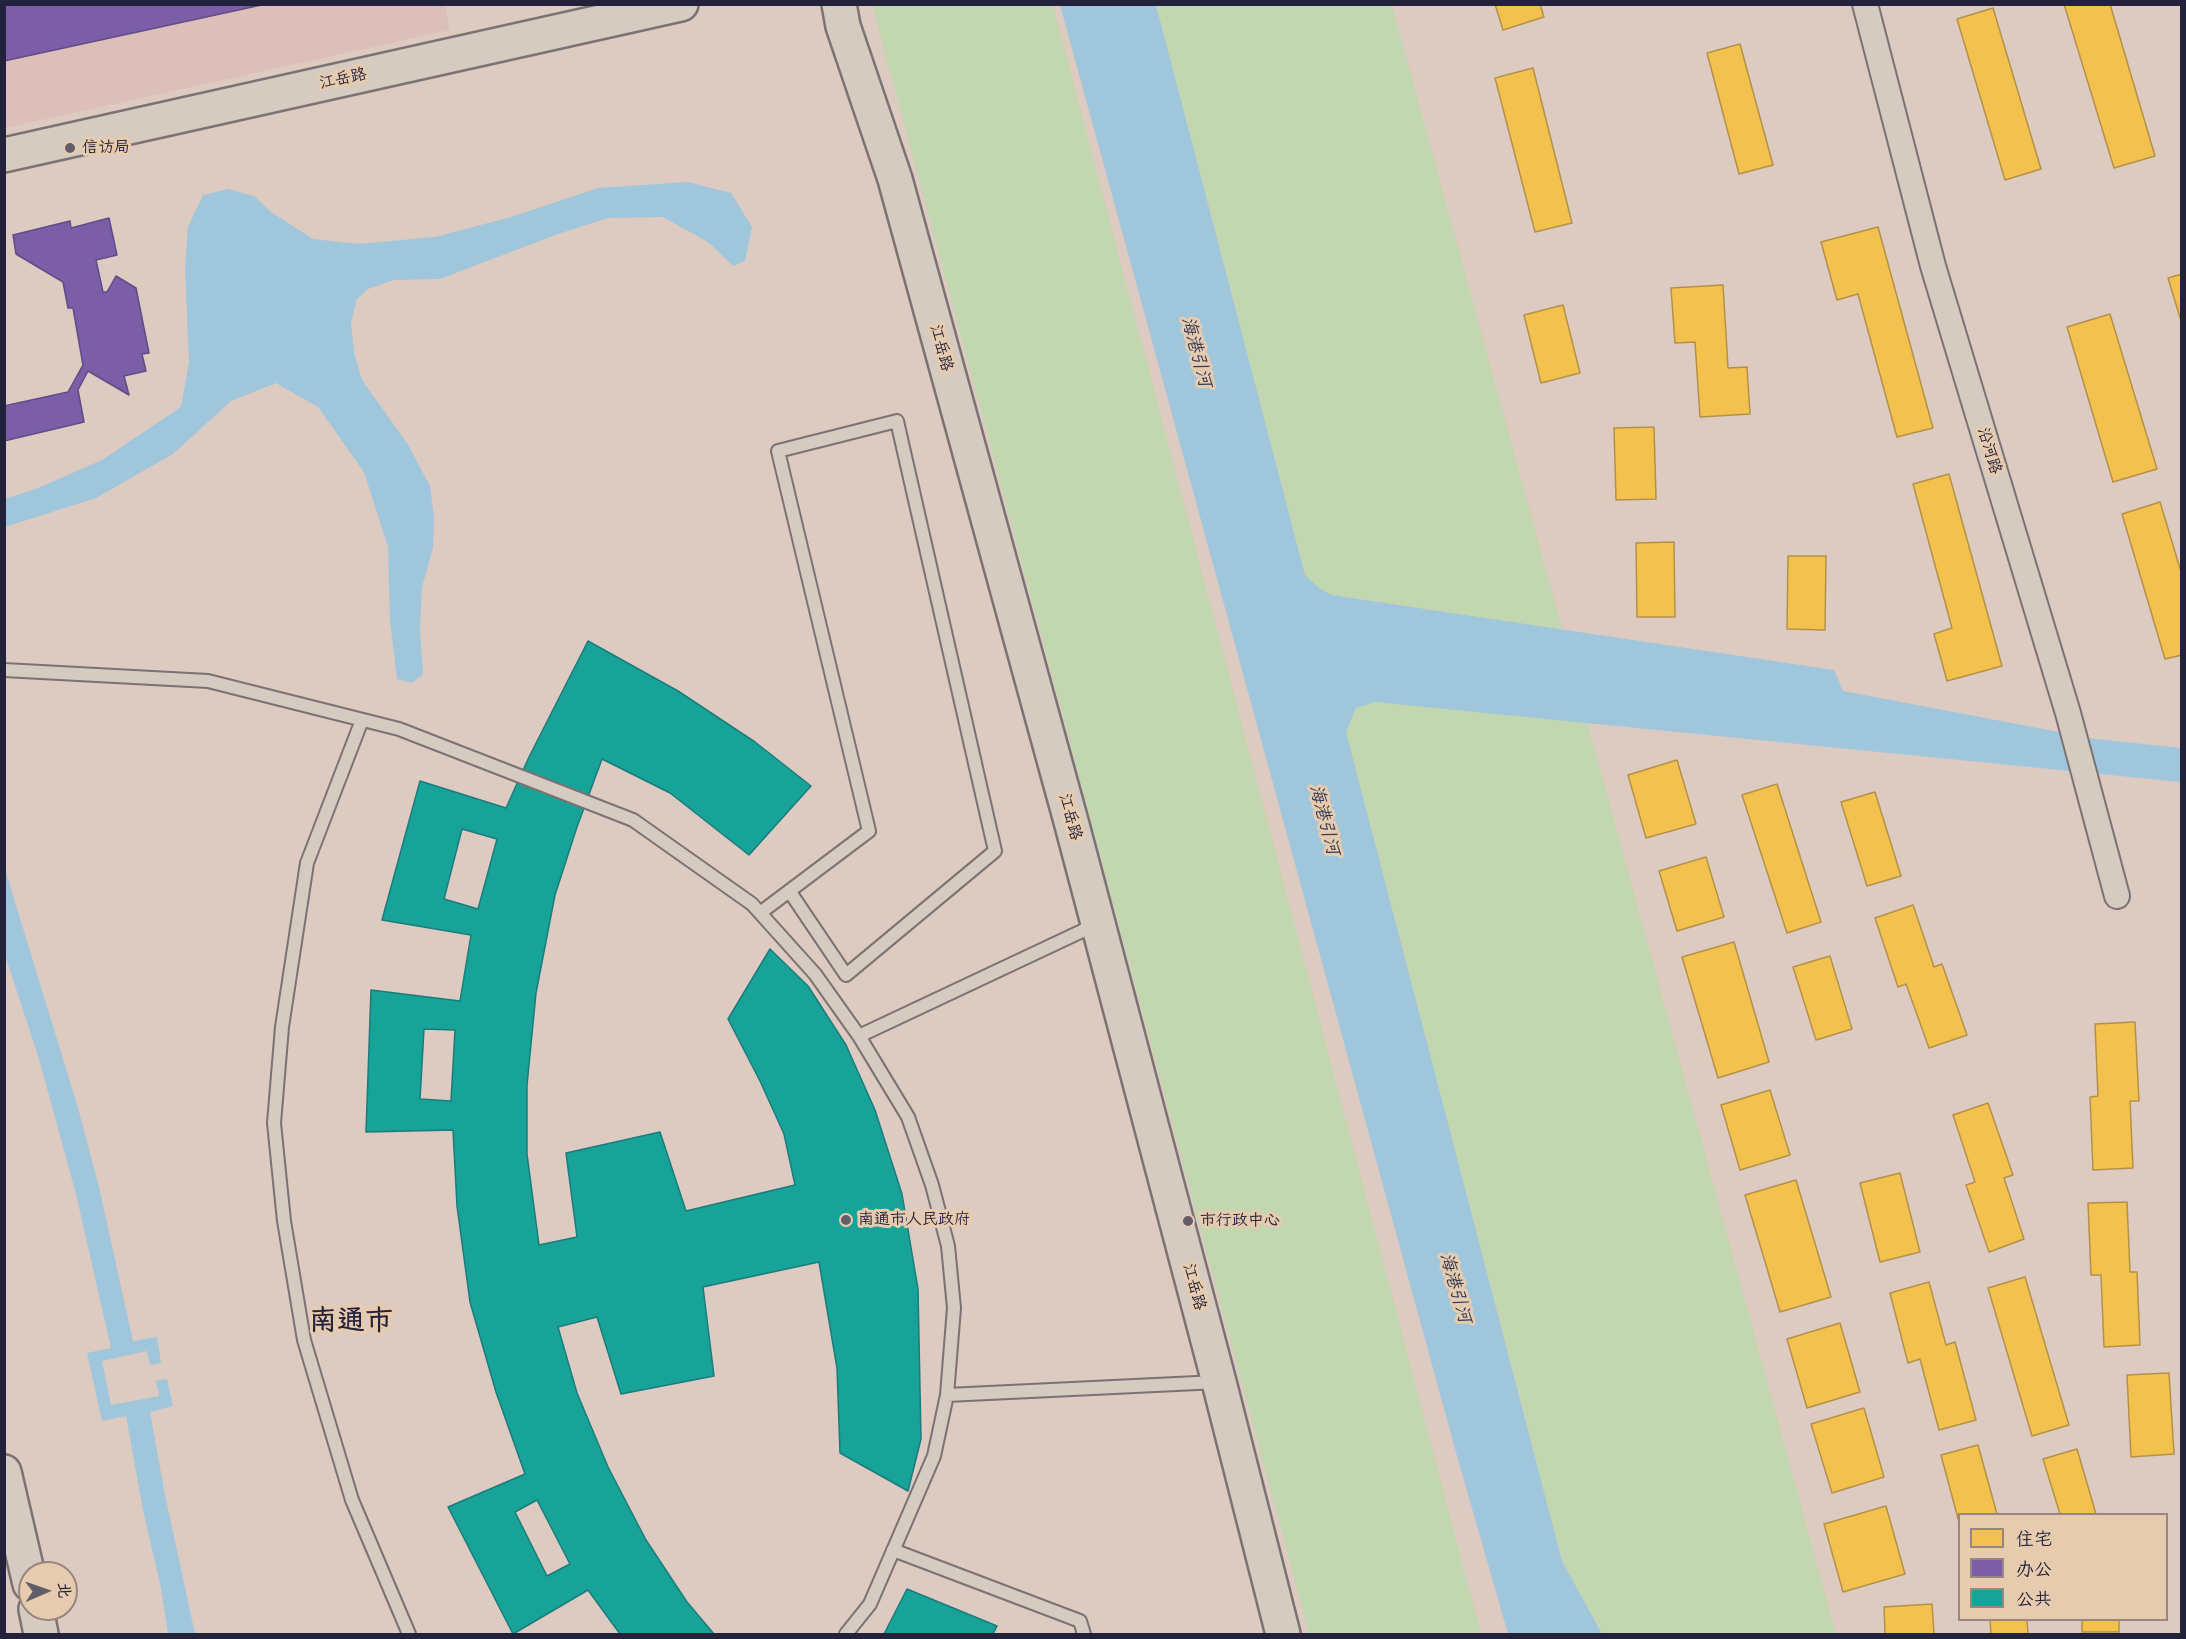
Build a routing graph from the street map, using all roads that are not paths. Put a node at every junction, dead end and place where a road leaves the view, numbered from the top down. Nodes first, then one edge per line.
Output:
1 (681, 4) edge
2 (838, 4) edge
3 (1865, 4) edge
4 (4, 155) edge
5 (4, 670) edge
6 (362, 720) junction
7 (790, 892) junction
8 (2117, 896) dead end
9 (760, 913) junction
10 (1098, 923) junction
11 (859, 1036) junction
12 (1219, 1382) junction
13 (947, 1395) junction
14 (4, 1472) edge
15 (893, 1550) junction
16 (25, 1561) edge
17 (409, 1635) edge
18 (846, 1635) edge
19 (1084, 1635) edge
20 (1283, 1635) edge

1 - 4 street, 江岳路
2 - 10 street, 江岳路
3 - 8 street, 沿河路
5 - 6 lane
6 - 9 lane
6 - 17 lane
7 - 7 lane
7 - 9 lane
9 - 11 lane
10 - 11 lane
10 - 12 street, 江岳路
11 - 13 lane
12 - 13 lane
12 - 20 street, 江岳路
13 - 15 lane
14 - 16 street
15 - 18 lane
15 - 19 lane

